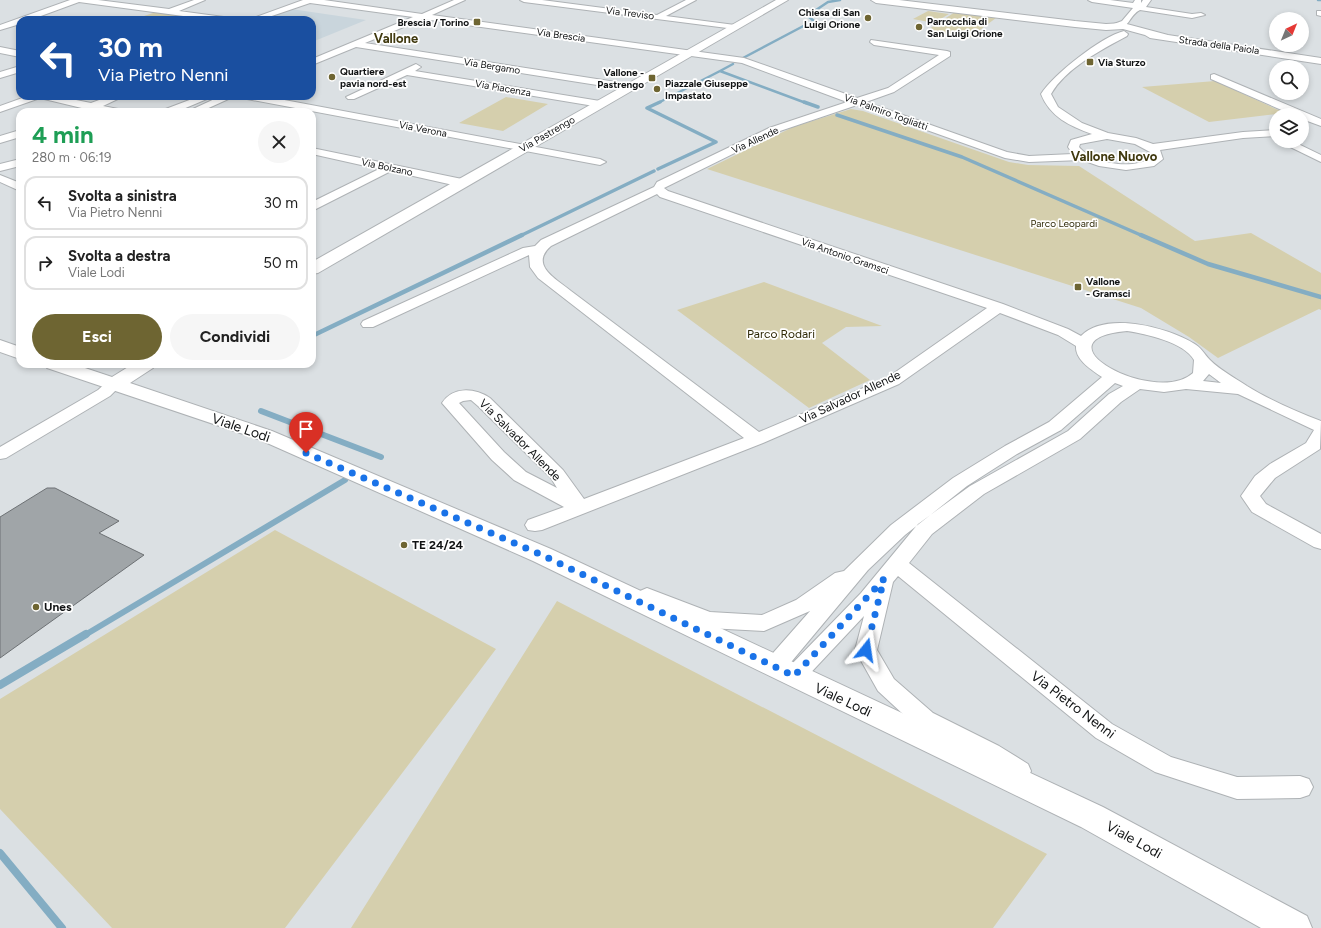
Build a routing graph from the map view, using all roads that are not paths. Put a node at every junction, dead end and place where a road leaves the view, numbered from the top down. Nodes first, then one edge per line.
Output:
1 (77, 0) edge
2 (81, 0) edge
3 (201, 0) edge
4 (309, 0) edge
5 (524, 0) edge
6 (692, 0) edge
7 (783, 0) edge
8 (876, 0) edge
9 (1092, 0) edge
10 (1147, 0) edge
11 (541, 1) edge
12 (464, 2) edge
13 (604, 2) edge
14 (379, 3) dead end
15 (1139, 6) edge
16 (366, 8) junction
17 (585, 8) junction
18 (594, 9) junction
19 (170, 11) junction
20 (1201, 15) dead end
21 (32, 16) edge
22 (204, 16) edge
23 (263, 16) edge
24 (421, 16) junction
25 (658, 17) junction
26 (432, 18) junction
27 (16, 22) edge
28 (1117, 26) junction
29 (735, 27) junction
30 (0, 28) edge
31 (392, 29) junction
32 (1107, 29) junction
33 (1132, 32) junction
34 (874, 42) dead end
35 (354, 44) junction
36 (318, 48) dead end
37 (0, 50) edge
38 (337, 51) junction
39 (16, 53) edge
40 (689, 53) junction
41 (437, 58) junction
42 (316, 60) edge
43 (1321, 61) edge
44 (16, 70) edge
45 (406, 72) junction
46 (0, 75) edge
47 (1214, 77) dead end
48 (1042, 81) dead end
49 (629, 87) junction
50 (351, 96) dead end
51 (26, 100) edge
52 (62, 100) edge
53 (108, 100) edge
54 (198, 100) edge
55 (220, 100) edge
56 (268, 100) edge
57 (859, 102) junction
58 (600, 104) junction
59 (1040, 105) dead end
60 (92, 106) junction
61 (87, 108) edge
62 (101, 108) edge
63 (178, 108) edge
64 (200, 108) edge
65 (311, 108) edge
66 (1286, 108) edge
67 (0, 109) edge
68 (316, 109) edge
69 (1309, 119) edge
70 (1321, 125) edge
71 (1309, 128) edge
72 (16, 134) edge
73 (1269, 134) edge
74 (1265, 135) junction
75 (1107, 136) junction
76 (1269, 136) edge
77 (1082, 139) junction
78 (0, 140) edge
79 (524, 148) junction
80 (1152, 148) junction
81 (1298, 148) edge
82 (316, 153) edge
83 (1084, 157) junction
84 (1321, 159) edge
85 (600, 162) dead end
86 (16, 163) edge
87 (391, 167) junction
88 (0, 168) edge
89 (0, 178) edge
90 (462, 183) junction
91 (16, 185) edge
92 (0, 188) edge
93 (658, 190) junction
94 (316, 205) edge
95 (539, 249) junction
96 (316, 267) edge
97 (537, 268) junction
98 (484, 272) junction
99 (998, 307) junction
100 (1034, 321) junction
101 (368, 324) dead end
102 (1096, 332) junction
103 (1083, 344) junction
104 (0, 346) edge
105 (16, 352) edge
106 (1201, 361) junction
107 (66, 368) edge
108 (140, 368) edge
109 (1112, 376) junction
110 (114, 384) junction
111 (1137, 384) junction
112 (1187, 384) junction
113 (1242, 390) junction
114 (1321, 427) edge
115 (1321, 433) edge
116 (757, 439) junction
117 (0, 454) edge
118 (580, 507) junction
119 (535, 524) dead end
120 (1321, 542) edge
121 (542, 555) junction
122 (861, 565) junction
123 (891, 572) junction
124 (784, 672) junction
125 (1300, 788) dead end
126 (1092, 817) junction
127 (1295, 928) edge

1 - 21 street
2 - 19 street
3 - 19 street
4 - 16 street, Via Brescia
4 - 23 street
5 - 11 street, Via Treviso
6 - 25 street
7 - 29 street, Via Pastrengo
8 - 32 street
9 - 15 street
10 - 15 street
11 - 17 street, Via Treviso
12 - 24 street
12 - 26 street
13 - 17 street
13 - 18 street
14 - 16 street
15 - 20 street
15 - 28 street
15 - 33 street
16 - 24 street, Via Brescia
17 - 18 street, Via Treviso
18 - 25 street, Via Treviso
19 - 22 street
24 - 26 street, Via Brescia
24 - 31 street
25 - 29 street, Via Treviso
26 - 31 street
26 - 40 street, Via Brescia
27 - 30 street
28 - 32 street
28 - 33 street
29 - 40 street, Via Pastrengo
31 - 35 street
32 - 33 street
32 - 48 street
33 - 43 street, Strada della Paiola
33 - 75 street
34 - 57 street, Via Allende
35 - 38 street
35 - 41 street, Via Bergamo
36 - 38 street
37 - 39 street
38 - 42 street
40 - 49 street, Via Pastrengo
40 - 57 street, Via Palmiro Togliatti
41 - 45 street
41 - 49 street, Via Bergamo
44 - 46 street
45 - 50 street
45 - 58 street, Via Piacenza
47 - 66 street
49 - 58 street, Via Pastrengo
51 - 67 street
52 - 60 street
53 - 60 street
54 - 63 street
55 - 64 street
56 - 65 street, Via Verona
57 - 83 street, Via Palmiro Togliatti
57 - 93 street, Via Allende
58 - 79 street, Via Pastrengo
59 - 77 street
60 - 61 street
60 - 62 street
68 - 79 street, Via Verona
69 - 70 street
70 - 71 street
72 - 78 street
73 - 74 street
74 - 76 street
74 - 80 street
75 - 77 street
75 - 80 street
77 - 83 street
79 - 85 street, Via Verona
79 - 90 street, Via Pastrengo
80 - 83 street, Via Palmiro Togliatti
81 - 84 street
82 - 87 street, Via Bolzano
86 - 88 street
87 - 90 street, Via Bolzano
87 - 94 street
89 - 91 street
90 - 96 street, Via Pastrengo
91 - 92 street
93 - 95 street
93 - 99 street, Via Antonio Gramsci
95 - 97 street
95 - 98 street
97 - 98 street
97 - 116 street
98 - 101 street
99 - 100 street, Via Antonio Gramsci
99 - 116 street, Via Salvador Allende
100 - 102 street, Via Antonio Gramsci
100 - 103 street, Via Antonio Gramsci
102 - 103 street
102 - 106 street
103 - 109 street
104 - 105 street
106 - 112 street
106 - 113 street
107 - 110 street, Viale Lodi
108 - 110 street
109 - 111 street
109 - 122 street
110 - 117 street
110 - 121 street, Viale Lodi
111 - 112 street
111 - 123 street
112 - 113 street
113 - 114 street
115 - 120 street
116 - 118 street, Via Salvador Allende
118 - 118 street, Via Salvador Allende
118 - 119 street, Via Salvador Allende
121 - 122 street
121 - 124 street, Viale Lodi
122 - 124 street
123 - 124 street
123 - 125 street, Via Pietro Nenni
123 - 126 street
124 - 126 street, Viale Lodi
126 - 127 street, Viale Lodi

